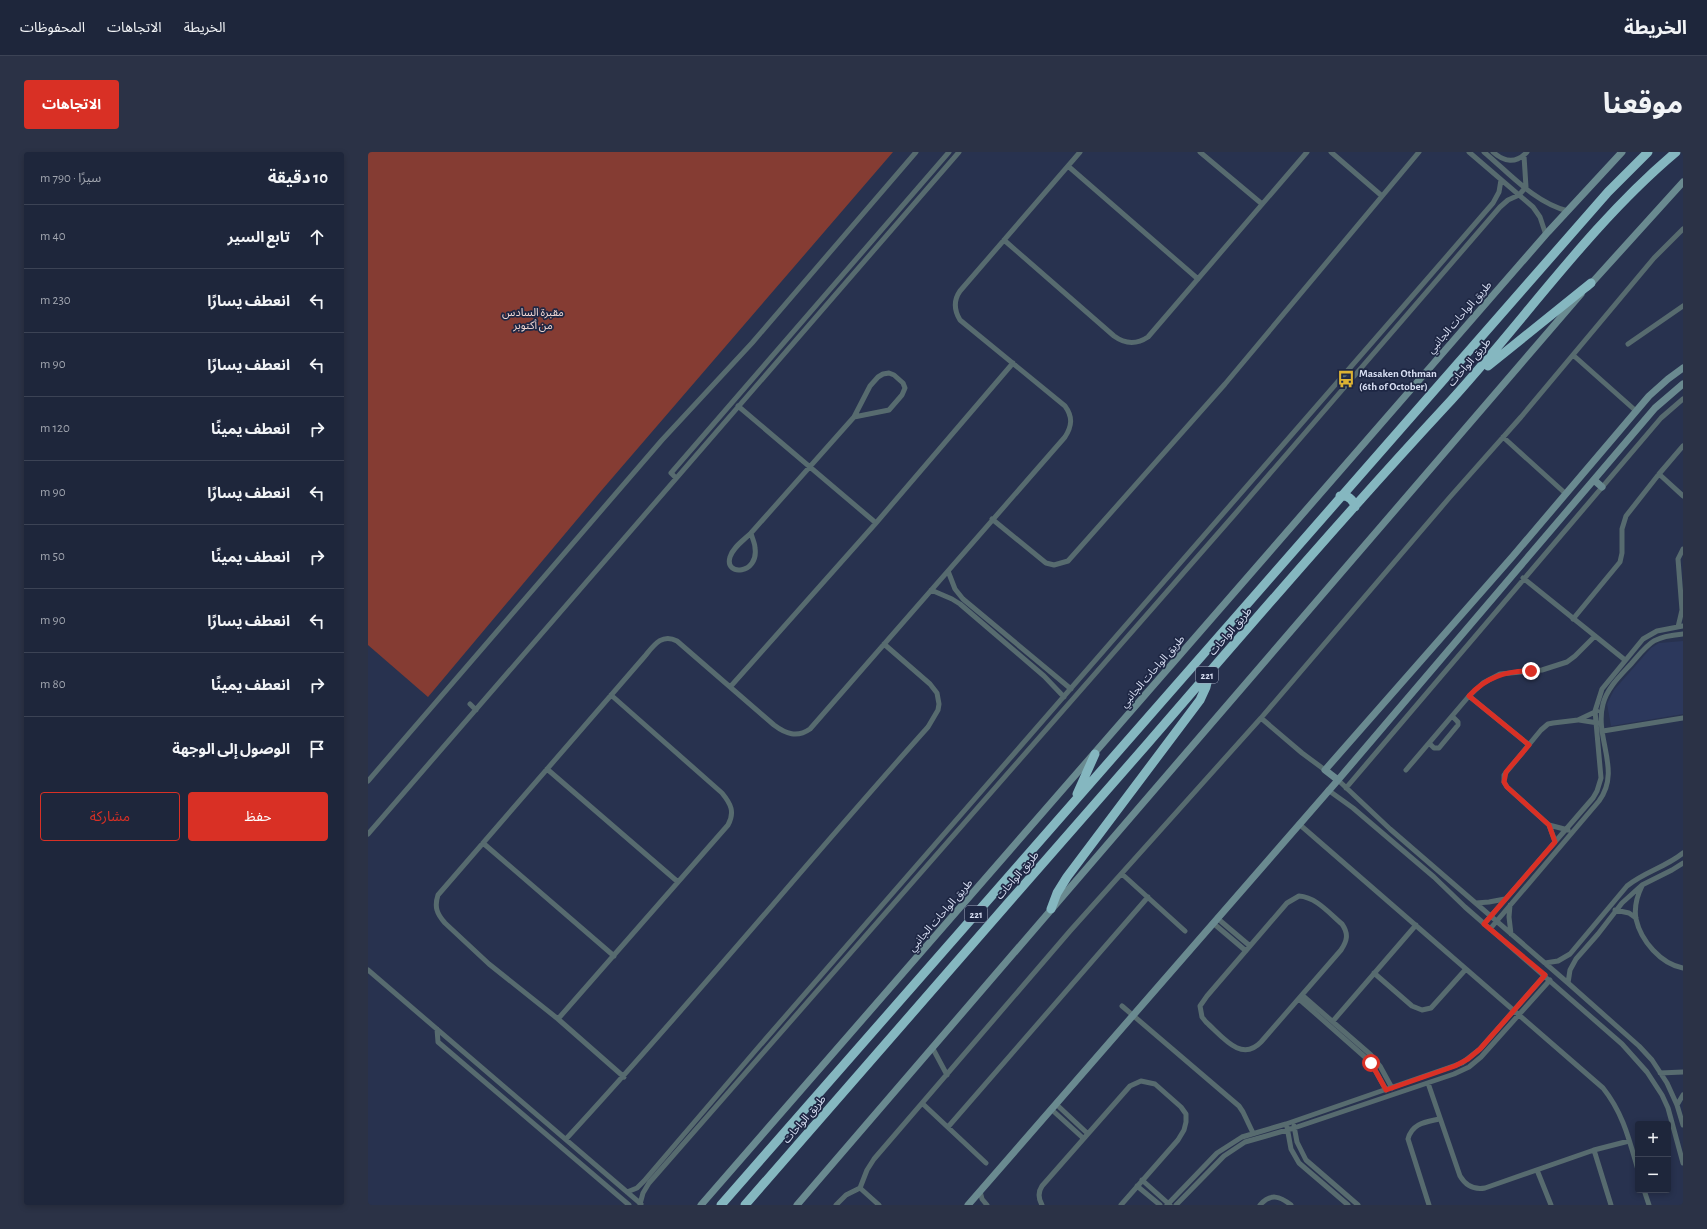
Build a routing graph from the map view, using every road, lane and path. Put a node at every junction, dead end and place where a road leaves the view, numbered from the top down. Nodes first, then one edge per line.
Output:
1 (916, 152) edge
2 (949, 152) edge
3 (958, 152) edge
4 (1080, 152) edge
5 (1200, 152) edge
6 (1307, 152) edge
7 (1331, 152) edge
8 (1419, 152) edge
9 (1469, 152) edge
10 (1484, 152) edge
11 (1493, 152) edge
12 (1622, 152) edge
13 (1648, 152) edge
14 (1676, 152) edge
15 (1526, 154) edge
16 (1068, 166) junction
17 (1501, 180) junction
18 (1683, 182) edge
19 (1526, 187) junction
20 (1519, 195) junction
21 (1382, 196) junction
22 (1541, 199) junction
23 (1262, 204) junction
24 (1533, 207) junction
25 (1568, 211) junction
26 (1683, 229) edge
27 (1546, 235) junction
28 (1004, 240) junction
29 (1198, 279) junction
30 (1591, 283) junction
31 (1419, 289) junction
32 (1425, 294) junction
33 (818, 303) junction
34 (1683, 306) edge
35 (823, 308) junction
36 (1628, 344) dead end
37 (1572, 355) junction
38 (1013, 364) junction
39 (1683, 368) edge
40 (1471, 379) junction
41 (1683, 384) edge
42 (1683, 399) edge
43 (738, 406) junction
44 (1636, 411) junction
45 (854, 417) junction
46 (1503, 437) junction
47 (1683, 446) edge
48 (810, 467) junction
49 (1659, 474) junction
50 (676, 478) junction
51 (1594, 480) junction
52 (1602, 487) junction
53 (1566, 494) junction
54 (1340, 496) junction
55 (1683, 496) edge
56 (1229, 507) junction
57 (1354, 507) junction
58 (1235, 514) junction
59 (992, 520) junction
60 (876, 523) junction
61 (751, 533) junction
62 (1683, 549) edge
63 (948, 571) junction
64 (1523, 578) junction
65 (931, 590) junction
66 (1146, 602) junction
67 (1153, 607) junction
68 (1683, 611) edge
69 (1574, 619) junction
70 (1681, 627) edge
71 (1683, 634) edge
72 (1595, 636) junction
73 (884, 644) junction
74 (1625, 660) junction
75 (1209, 673) junction
76 (731, 686) junction
77 (1072, 689) junction
78 (611, 695) junction
79 (1469, 696) junction
80 (1064, 697) junction
81 (470, 704) dead end
82 (476, 710) junction
83 (1602, 710) junction
84 (1595, 711) junction
85 (1452, 716) junction
86 (1261, 718) junction
87 (1683, 718) edge
88 (1578, 720) junction
89 (1602, 722) junction
90 (1596, 724) junction
91 (1603, 731) junction
92 (1429, 743) junction
93 (1529, 745) junction
94 (1095, 754) junction
95 (547, 769) junction
96 (1325, 770) junction
97 (1406, 770) dead end
98 (1338, 780) junction
99 (368, 781) edge
100 (1346, 788) junction
101 (1328, 790) junction
102 (1073, 803) junction
103 (1299, 824) junction
104 (1549, 825) junction
105 (1566, 829) junction
106 (1572, 833) junction
107 (368, 834) edge
108 (483, 842) junction
109 (1555, 842) junction
110 (1683, 853) edge
111 (1683, 863) edge
112 (1122, 874) junction
113 (678, 882) junction
114 (1642, 885) junction
115 (1148, 897) junction
116 (1506, 899) junction
117 (1476, 903) junction
118 (1510, 905) junction
119 (1612, 906) junction
120 (1051, 909) junction
121 (1616, 910) junction
122 (1491, 916) junction
123 (1636, 918) junction
124 (1215, 920) junction
125 (1497, 921) junction
126 (1484, 924) junction
127 (1416, 925) junction
128 (1490, 929) junction
129 (1185, 931) dead end
130 (1511, 934) junction
131 (1248, 948) junction
132 (614, 956) junction
133 (1545, 963) junction
134 (831, 964) junction
135 (1683, 968) edge
136 (1466, 969) junction
137 (368, 970) edge
138 (838, 970) junction
139 (1374, 973) junction
140 (1545, 975) junction
141 (1550, 980) junction
142 (1568, 983) junction
143 (1301, 997) junction
144 (1122, 1006) dead end
145 (1514, 1010) junction
146 (1519, 1015) junction
147 (1132, 1016) junction
148 (558, 1020) junction
149 (1333, 1021) junction
150 (436, 1029) junction
151 (932, 1047) junction
152 (1358, 1047) junction
153 (1660, 1072) junction
154 (1683, 1072) edge
155 (947, 1075) junction
156 (624, 1077) junction
157 (1428, 1083) junction
158 (1392, 1088) junction
159 (1386, 1090) junction
160 (1683, 1095) edge
161 (923, 1104) junction
162 (1677, 1105) junction
163 (1053, 1107) junction
164 (705, 1110) junction
165 (538, 1115) junction
166 (710, 1115) junction
167 (1439, 1118) junction
168 (533, 1121) junction
169 (1293, 1122) junction
170 (1286, 1124) junction
171 (1683, 1125) edge
172 (948, 1127) junction
173 (1294, 1128) junction
174 (1287, 1131) junction
175 (1087, 1133) junction
176 (1253, 1133) junction
177 (1083, 1138) junction
178 (566, 1139) junction
179 (1629, 1141) junction
180 (1594, 1150) junction
181 (1635, 1160) edge
182 (1683, 1160) edge
183 (1309, 1162) junction
184 (986, 1163) dead end
185 (1304, 1168) junction
186 (1537, 1170) junction
187 (603, 1172) junction
188 (598, 1178) junction
189 (1142, 1180) junction
190 (1137, 1186) junction
191 (860, 1188) junction
192 (980, 1191) junction
193 (627, 1192) junction
194 (1645, 1193) edge
195 (641, 1204) edge
196 (1169, 1204) edge
197 (629, 1205) edge
198 (701, 1205) edge
199 (721, 1205) edge
200 (745, 1205) edge
201 (797, 1205) edge
202 (836, 1205) edge
203 (879, 1205) edge
204 (968, 1205) edge
205 (987, 1205) edge
206 (1042, 1205) edge
207 (1121, 1205) edge
208 (1160, 1205) edge
209 (1176, 1205) edge
210 (1260, 1205) edge
211 (1291, 1205) edge
212 (1348, 1205) edge
213 (1358, 1205) edge
214 (1430, 1205) edge
215 (1551, 1205) edge
216 (1611, 1205) edge
217 (1649, 1205) edge

1 - 99 street
2 - 33 street
3 - 35 street
4 - 16 street
5 - 23 street
6 - 23 street
7 - 21 street
8 - 21 street
9 - 17 street
10 - 19 street
11 - 15 street
12 - 25 street, طريق الواحات الجانبي
13 - 54 highway, طريق الواحات / 221
14 - 40 highway, طريق الواحات / 221
15 - 19 street
16 - 28 street
16 - 29 street
17 - 20 street
17 - 31 street
18 - 30 street
19 - 20 street
19 - 22 street
20 - 24 street
20 - 32 street
21 - 59 street
22 - 24 street
22 - 25 street
23 - 29 street
24 - 27 street
25 - 27 street, طريق الواحات الجانبي
26 - 37 street
27 - 94 street, طريق الواحات الجانبي
28 - 29 street
28 - 38 street
30 - 40 highway
30 - 120 street
31 - 32 street
31 - 56 street
32 - 58 street
33 - 35 street
33 - 50 street
34 - 36 street
35 - 43 street
37 - 44 street
37 - 46 street
38 - 59 street
38 - 60 street
39 - 44 street
40 - 57 highway, طريق الواحات / 221
41 - 51 street
42 - 52 street
43 - 48 street
43 - 50 street
44 - 53 street
45 - 45 street
45 - 48 street
46 - 53 street
46 - 86 street
47 - 49 street
48 - 60 street
48 - 61 street
49 - 55 street
49 - 69 street
50 - 82 street
51 - 52 street
51 - 98 street
52 - 64 street
53 - 96 street
54 - 57 highway
54 - 102 highway, طريق الواحات / 221
56 - 58 street
56 - 66 street
57 - 75 highway, طريق الواحات / 221
58 - 67 street
59 - 63 street
60 - 76 street
61 - 61 street
62 - 68 street
63 - 65 street
63 - 77 street
64 - 69 street
64 - 100 street
65 - 73 street
65 - 80 street
66 - 67 street
66 - 77 street
67 - 138 street
68 - 70 street
69 - 72 street
70 - 74 street
71 - 83 street
72 - 74 street
72 - 79 street
73 - 76 street
73 - 156 street
74 - 84 street
75 - 120 highway
75 - 200 highway, طريق الواحات / 221
76 - 78 street
77 - 80 street
78 - 95 street
78 - 113 street
79 - 85 street
79 - 93 street
80 - 134 street
81 - 82 street
82 - 107 street
83 - 84 street
83 - 89 street
84 - 88 street
84 - 90 street
85 - 92 street
85 - 92 street
86 - 96 street
86 - 112 street
87 - 91 street
88 - 90 street
88 - 93 street
89 - 90 street
89 - 91 street
90 - 105 street
91 - 106 street
92 - 97 street
93 - 104 street
94 - 102 highway
94 - 198 street, طريق الواحات الجانبي
95 - 108 street
95 - 113 street
96 - 98 street
98 - 100 street
98 - 101 street
100 - 117 street
101 - 103 street
101 - 126 street
102 - 199 highway, طريق الواحات / 221
103 - 124 street
103 - 127 street
104 - 105 street
104 - 109 street
105 - 106 street
105 - 109 street
106 - 118 street
108 - 132 street
108 - 148 street
109 - 116 street
110 - 119 street
111 - 114 street
112 - 115 street
112 - 155 street
113 - 132 street
114 - 121 street
114 - 123 street
115 - 129 street
115 - 172 street
116 - 117 street
116 - 122 street
117 - 122 street
118 - 125 street
118 - 130 street
119 - 121 street
119 - 133 street
120 - 151 street
121 - 123 street
121 - 142 street
122 - 125 street
122 - 126 street
123 - 135 street
124 - 131 street
124 - 147 street
125 - 128 street
125 - 130 street
126 - 128 street
127 - 136 street
127 - 139 street
128 - 140 street
130 - 133 street
131 - 143 street
131 - 143 street
132 - 148 street
133 - 142 street
134 - 138 street
134 - 164 street
136 - 139 street
136 - 145 street
137 - 150 street
138 - 166 street
139 - 149 street
140 - 141 street
140 - 145 street
141 - 146 street
141 - 182 street
142 - 153 street
143 - 149 street
143 - 152 street
144 - 147 street
145 - 146 street
145 - 158 street
146 - 157 street
146 - 179 street
147 - 163 street
147 - 176 street
148 - 156 street
149 - 152 street
150 - 165 street
150 - 168 street
151 - 155 street
151 - 201 street
152 - 158 street
152 - 159 street
153 - 154 street
153 - 162 street
155 - 161 street
156 - 178 street
157 - 167 street
157 - 173 street
158 - 159 street
159 - 169 street
160 - 162 street
161 - 172 street
161 - 191 street
162 - 171 street
163 - 175 street
163 - 177 street
163 - 192 street
164 - 166 street
164 - 193 street
165 - 168 street
165 - 178 street
166 - 195 street
167 - 186 street
167 - 214 street
168 - 188 street
169 - 170 street
169 - 173 street
170 - 174 street
170 - 176 street
172 - 184 street
173 - 174 street
173 - 183 street
174 - 185 street
174 - 209 street
175 - 177 street
175 - 189 street
176 - 196 street
177 - 206 street
178 - 187 street
179 - 180 street
179 - 181 street
180 - 186 street
180 - 216 street
183 - 185 street
183 - 213 street
185 - 212 street
186 - 215 street
187 - 188 street
187 - 193 street
188 - 197 street
189 - 190 street
189 - 196 street
190 - 207 street
190 - 208 street
191 - 202 street
191 - 203 street
192 - 204 street
192 - 205 street
193 - 195 street
194 - 217 street
210 - 211 street

